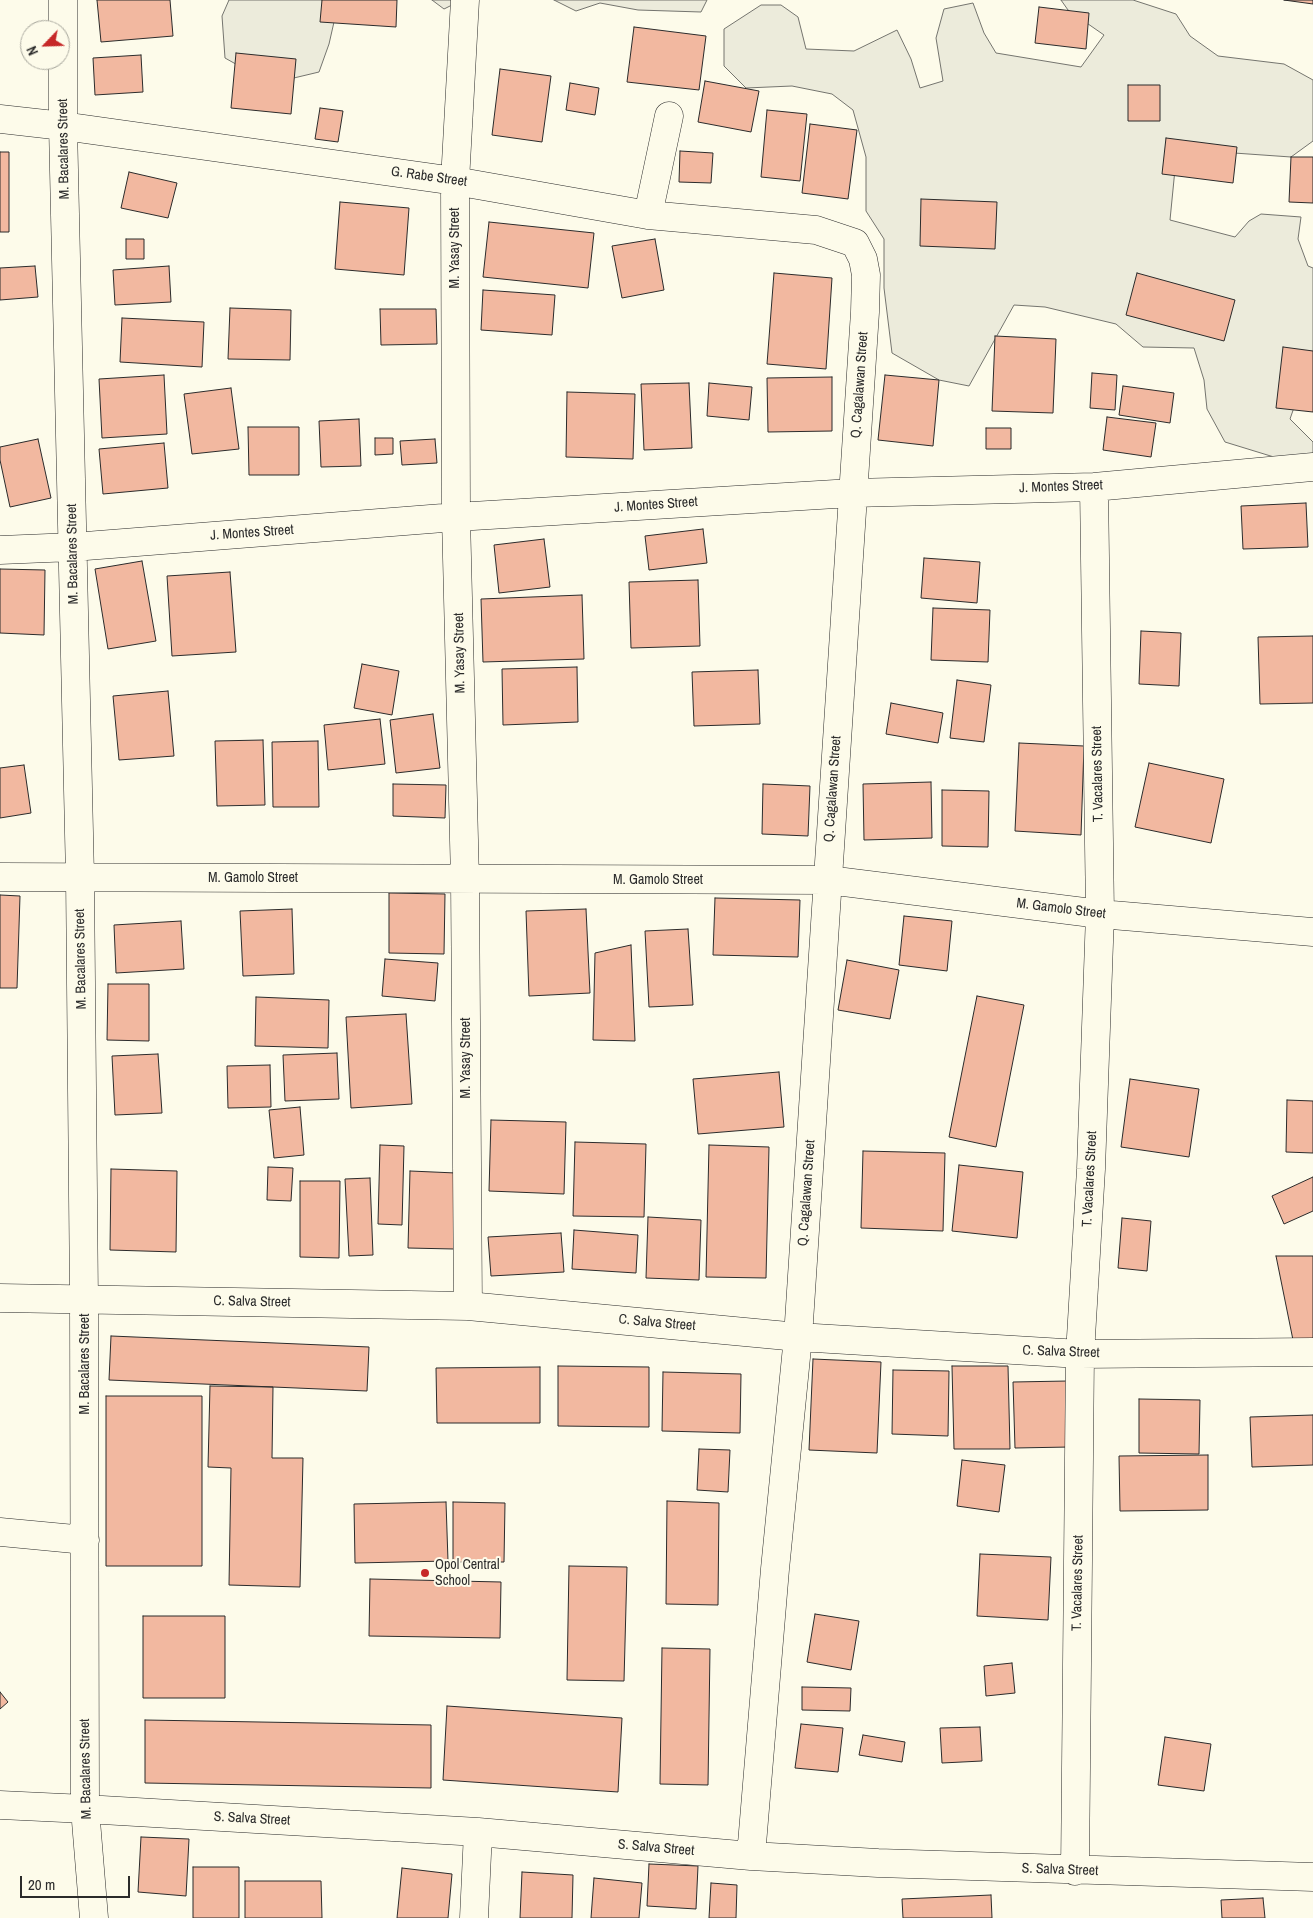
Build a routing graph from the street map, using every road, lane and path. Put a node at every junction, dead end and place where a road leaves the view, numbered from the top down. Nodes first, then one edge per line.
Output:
1 (63, 0) edge
2 (465, 0) edge
3 (669, 116) dead end
4 (0, 119) edge
5 (63, 126) junction
6 (455, 181) junction
7 (648, 215) junction
8 (855, 243) joint
9 (1313, 467) edge
10 (1094, 487) junction
11 (852, 493) junction
12 (456, 518) junction
13 (73, 547) junction
14 (0, 550) edge
15 (0, 877) edge
16 (80, 877) junction
17 (465, 880) junction
18 (828, 880) junction
19 (1100, 914) junction
20 (1313, 932) edge
21 (0, 1298) edge
22 (84, 1300) junction
23 (468, 1306) junction
24 (798, 1337) junction
25 (1313, 1352) edge
26 (1080, 1354) junction
27 (0, 1532) edge
28 (85, 1540) junction
29 (0, 1805) edge
30 (85, 1808) junction
31 (478, 1832) junction
32 (751, 1856) junction
33 (1075, 1871) junction
34 (1313, 1877) edge
35 (94, 1918) edge
36 (474, 1918) edge

1 - 5 street, M. Bacalares Street
2 - 6 street, M. Yasay Street
3 - 7 street
4 - 5 street, G. Rabe Street
5 - 6 street, G. Rabe Street
5 - 13 street, M. Bacalares Street
6 - 7 street, G. Rabe Street
6 - 12 street, M. Yasay Street
7 - 8 street, G. Rabe Street
8 - 11 street, Q. Cagalawan Street
9 - 10 street, J. Montes Street
10 - 11 street, J. Montes Street
10 - 19 street, T. Vacalares Street
11 - 12 street, J. Montes Street
11 - 18 street, Q. Cagalawan Street
12 - 13 street, J. Montes Street
12 - 17 street, M. Yasay Street
13 - 14 street, J. Montes Street
13 - 16 street, M. Bacalares Street
15 - 16 street, M. Gamolo Street
16 - 17 street, M. Gamolo Street
16 - 22 street, M. Bacalares Street
17 - 18 street, M. Gamolo Street
17 - 23 street, M. Yasay Street
18 - 19 street, M. Gamolo Street
18 - 24 street, Q. Cagalawan Street
19 - 20 street, M. Gamolo Street
19 - 26 street, T. Vacalares Street
21 - 22 street, C. Salva Street
22 - 23 street, C. Salva Street
22 - 28 street, M. Bacalares Street
23 - 24 street, C. Salva Street
24 - 26 street, C. Salva Street
24 - 32 street, Q. Cagalawan Street
25 - 26 street, C. Salva Street
26 - 33 street, T. Vacalares Street
27 - 28 street
28 - 30 street, M. Bacalares Street
29 - 30 street, S. Salva Street
30 - 31 street, S. Salva Street
30 - 35 street, M. Bacalares Street
31 - 32 street, S. Salva Street
31 - 36 street
32 - 33 street, S. Salva Street
33 - 34 street, S. Salva Street

